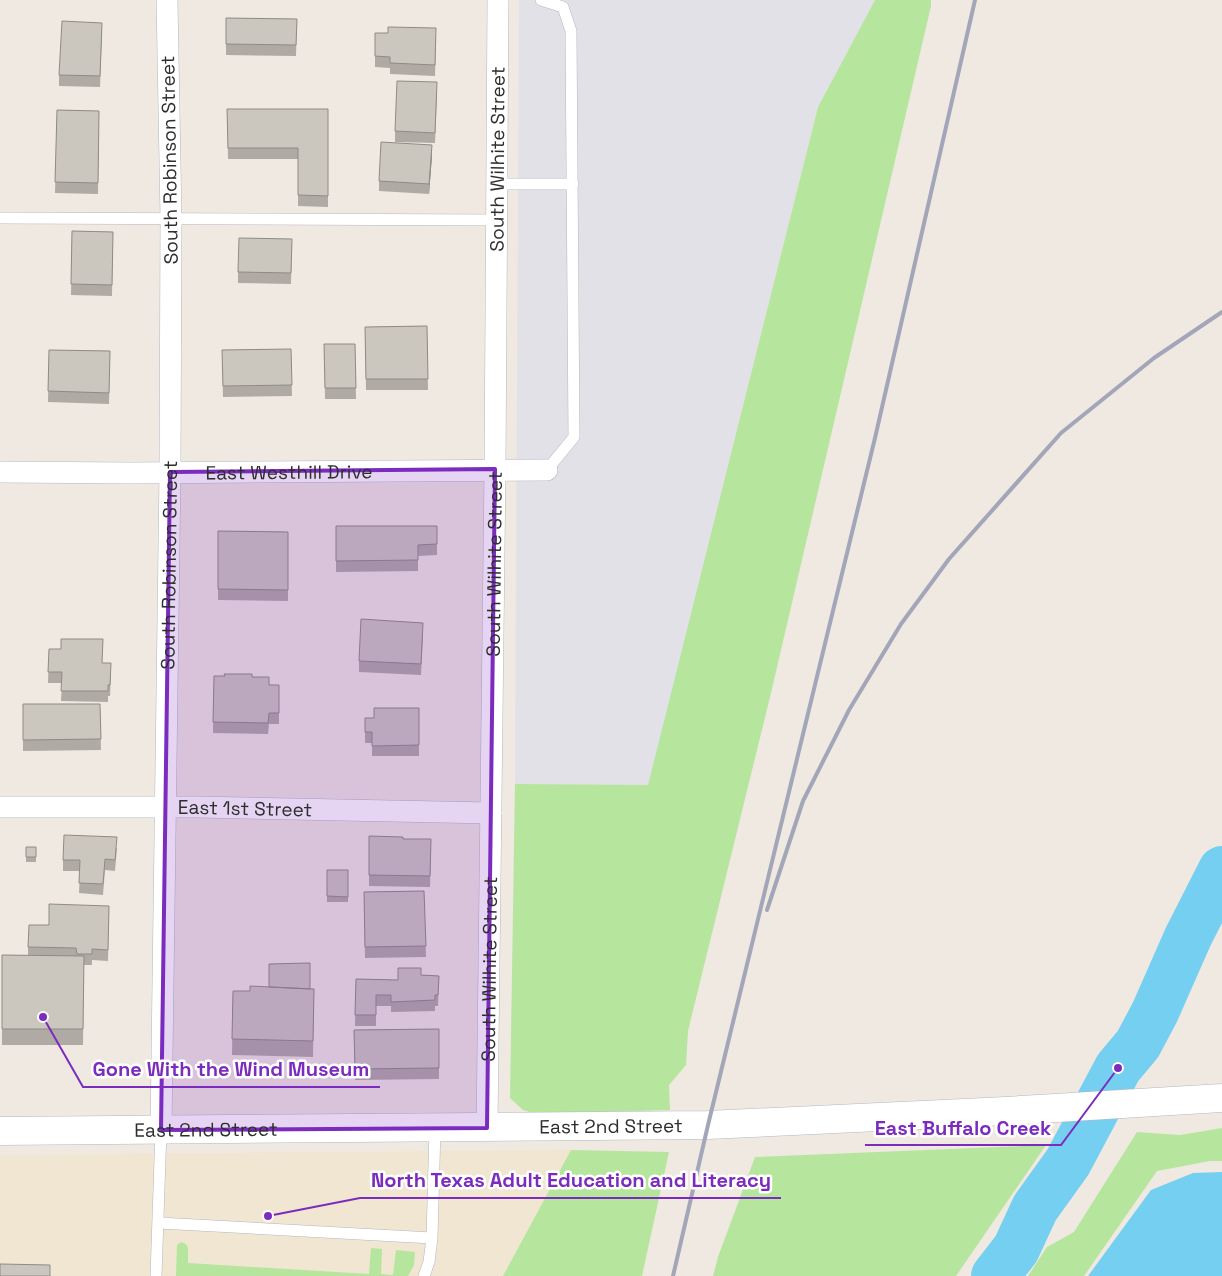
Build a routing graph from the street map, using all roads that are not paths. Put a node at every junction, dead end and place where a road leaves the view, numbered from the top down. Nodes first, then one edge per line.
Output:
1 (167, 0) edge
2 (498, 0) edge
3 (540, 0) edge
4 (497, 184) junction
5 (572, 184) junction
6 (0, 218) edge
7 (171, 218) junction
8 (496, 220) junction
9 (495, 469) junction
10 (547, 470) joint
11 (0, 472) edge
12 (170, 472) junction
13 (0, 807) edge
14 (164, 808) junction
15 (491, 812) junction
16 (1222, 1098) edge
17 (435, 1128) junction
18 (487, 1128) junction
19 (161, 1130) junction
20 (0, 1132) edge
21 (159, 1223) junction
22 (432, 1238) junction
23 (156, 1276) edge
24 (424, 1276) edge

1 - 7 street, South Robinson Street
2 - 4 street, South Wilhite Street
3 - 5 lane
4 - 5 lane
4 - 8 street, South Wilhite Street
5 - 10 lane
6 - 7 lane
7 - 8 lane
7 - 12 street, South Robinson Street
8 - 9 street, South Wilhite Street
9 - 10 street, East Westhill Drive
9 - 12 street, East Westhill Drive
9 - 15 street, South Wilhite Street
11 - 12 street, East Westhill Drive
12 - 14 street, South Robinson Street
13 - 14 street, East 1st Street
14 - 15 street, East 1st Street
14 - 19 street, South Robinson Street
15 - 18 street, South Wilhite Street
16 - 18 main road, East 2nd Street
17 - 18 main road, East 2nd Street
17 - 19 main road, East 2nd Street
17 - 22 lane
19 - 20 main road, East 2nd Street
19 - 21 lane
21 - 22 lane
21 - 23 lane
22 - 24 lane

